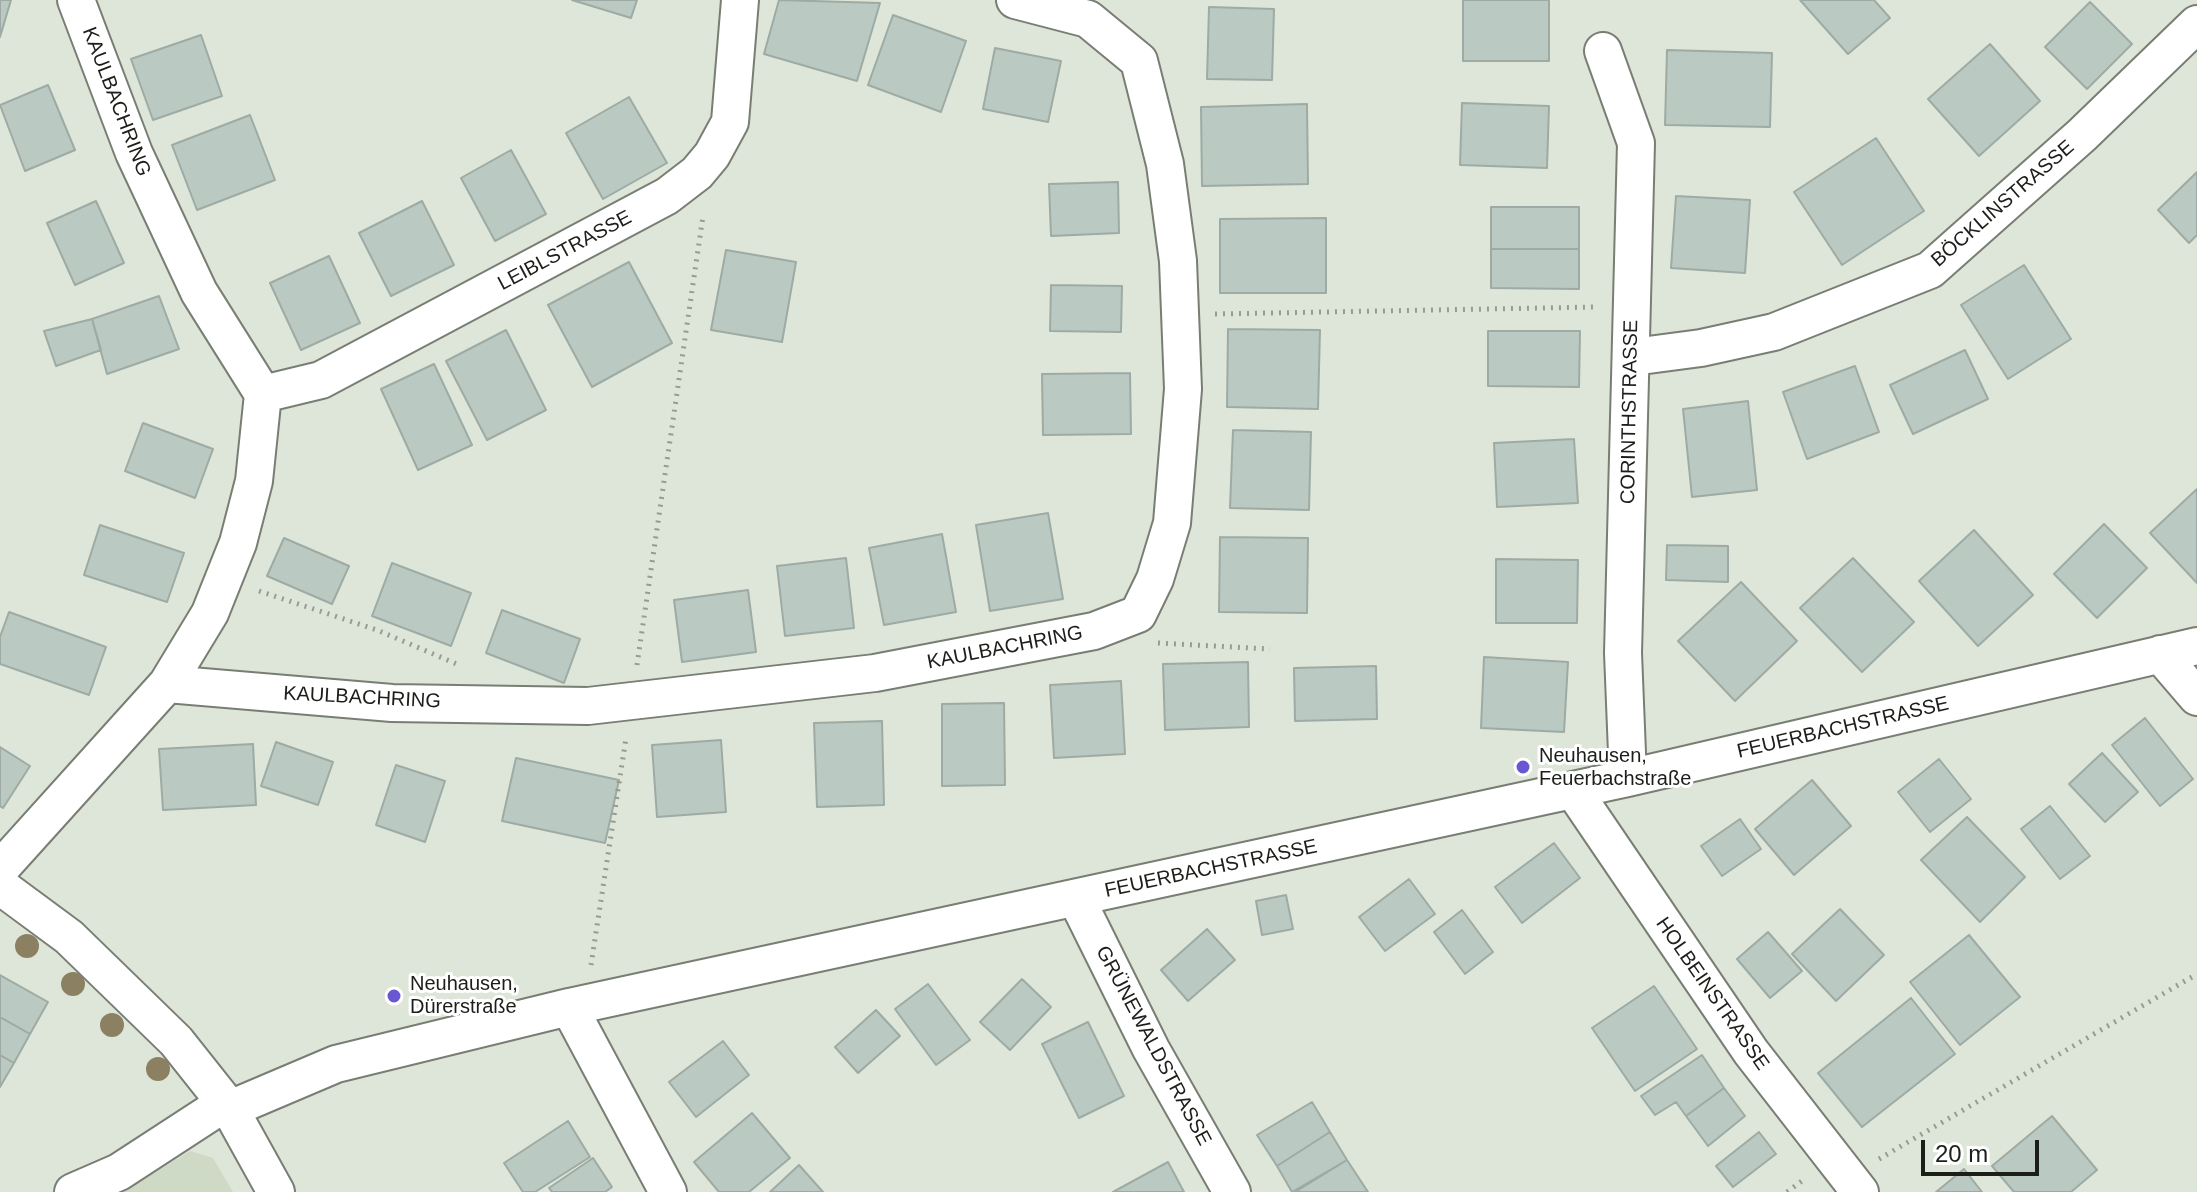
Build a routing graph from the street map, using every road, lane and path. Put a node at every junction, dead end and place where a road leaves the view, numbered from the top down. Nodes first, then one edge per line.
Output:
1 (76, 0) edge
2 (740, 0) edge
3 (1015, 0) edge
4 (2196, 25) edge
5 (1603, 51) dead end
6 (712, 155) junction
7 (1632, 307) junction
8 (1182, 315) junction
9 (1633, 357) junction
10 (263, 394) junction
11 (223, 580) junction
12 (1127, 618) junction
13 (2197, 646) edge
14 (1270, 649) dead end
15 (2160, 654) junction
16 (469, 669) dead end
17 (167, 684) junction
18 (2197, 697) edge
19 (631, 703) junction
20 (1628, 778) junction
21 (1573, 790) junction
22 (0, 869) edge
23 (0, 886) edge
24 (1076, 898) junction
25 (2197, 974) edge
26 (577, 1006) junction
27 (228, 1106) junction
28 (1854, 1185) edge
29 (73, 1192) edge
30 (276, 1192) edge
31 (668, 1192) edge
32 (1232, 1192) edge

1 - 10 street, KAULBACHRING
2 - 6 street, LEIBLSTRASSE
3 - 8 street
4 - 9 street, BÖCKLINSTRASSE
5 - 7 street, CORINTHSTRASSE
6 - 10 street, LEIBLSTRASSE
6 - 19 path
7 - 8 path
7 - 9 street, CORINTHSTRASSE
8 - 12 street
9 - 20 street, CORINTHSTRASSE
10 - 11 street
11 - 16 path
11 - 17 street
12 - 14 path
12 - 19 street, KAULBACHRING
13 - 15 street, FEUERBACHSTRASSE
15 - 18 street
15 - 20 street, FEUERBACHSTRASSE
17 - 19 street, KAULBACHRING
17 - 22 street
19 - 26 path
20 - 21 street, FEUERBACHSTRASSE
21 - 24 street, FEUERBACHSTRASSE
21 - 28 street, HOLBEINSTRASSE
23 - 27 street
24 - 26 street, FEUERBACHSTRASSE
24 - 32 street, GRÜNEWALDSTRASSE
25 - 28 path
26 - 27 street, FEUERBACHSTRASSE
26 - 31 street
27 - 29 street, FEUERBACHSTRASSE
27 - 30 street

